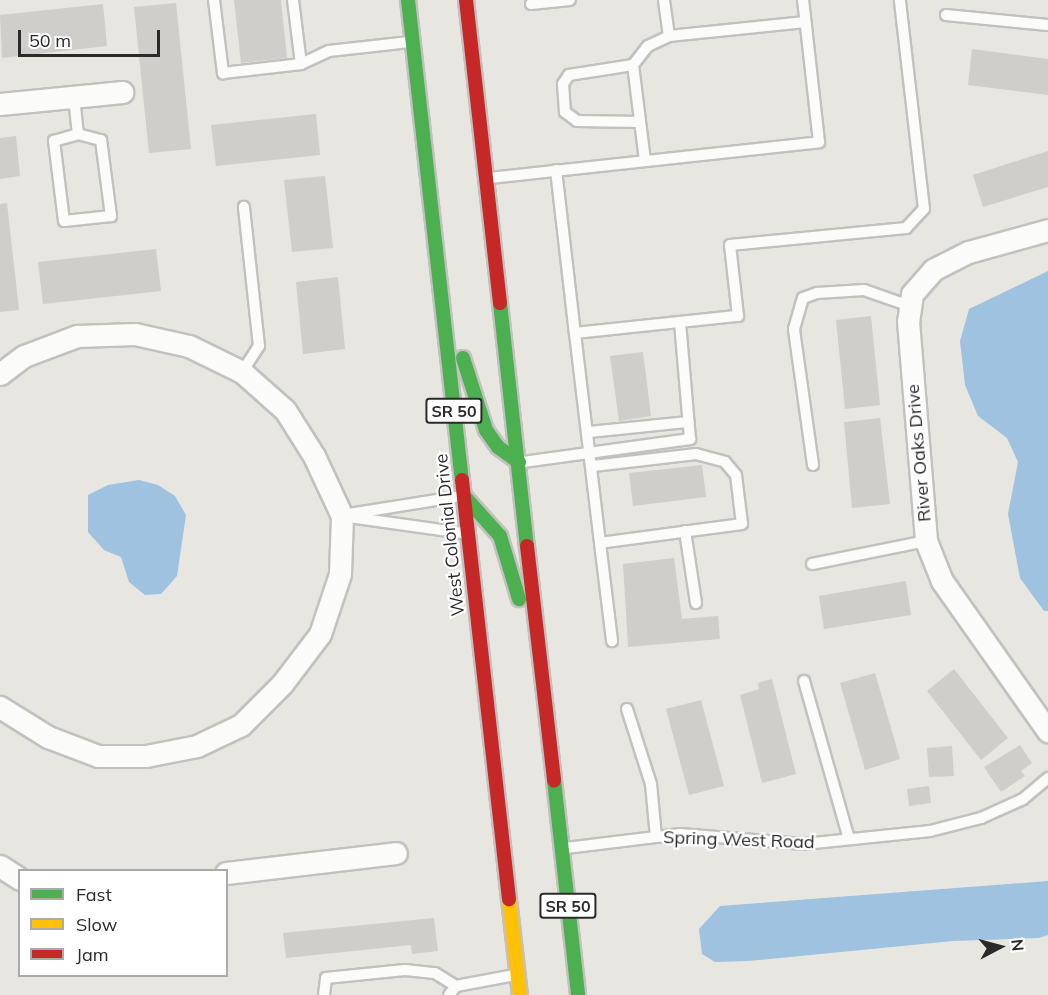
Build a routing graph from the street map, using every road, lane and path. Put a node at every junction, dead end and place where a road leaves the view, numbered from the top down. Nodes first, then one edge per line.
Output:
1 (214, 0) edge
2 (293, 0) edge
3 (408, 0) edge
4 (466, 0) edge
5 (570, 0) edge
6 (664, 0) edge
7 (803, 0) edge
8 (900, 0) edge
9 (531, 4) dead end
10 (946, 15) dead end
11 (805, 22) junction
12 (1048, 25) edge
13 (669, 36) junction
14 (413, 41) junction
15 (301, 64) junction
16 (633, 65) junction
17 (122, 92) dead end
18 (74, 97) junction
19 (0, 104) edge
20 (640, 122) junction
21 (78, 134) junction
22 (645, 161) junction
23 (556, 171) junction
24 (486, 178) junction
25 (244, 207) dead end
26 (1048, 230) edge
27 (441, 284) junction
28 (910, 306) junction
29 (680, 323) junction
30 (575, 333) junction
31 (242, 372) junction
32 (0, 374) edge
33 (688, 422) junction
34 (589, 432) junction
35 (591, 452) junction
36 (519, 462) junction
37 (813, 465) dead end
38 (593, 466) junction
39 (464, 495) junction
40 (342, 516) junction
41 (685, 531) junction
42 (468, 534) junction
43 (926, 541) junction
44 (600, 543) junction
45 (812, 564) dead end
46 (696, 603) dead end
47 (612, 641) dead end
48 (542, 676) junction
49 (804, 681) dead end
50 (0, 707) edge
51 (627, 709) dead end
52 (1048, 731) edge
53 (1048, 778) edge
54 (656, 837) junction
55 (849, 839) junction
56 (562, 849) junction
57 (396, 853) dead end
58 (0, 866) edge
59 (228, 873) edge
60 (18, 878) edge
61 (518, 974) junction
62 (453, 990) edge
63 (324, 995) edge
64 (522, 995) edge
65 (578, 995) edge

1 - 15 lane
2 - 15 lane
3 - 14 highway, West Colonial Drive / SR 50
4 - 24 highway, SR 50
5 - 9 lane
6 - 13 lane
7 - 11 lane
8 - 29 lane
10 - 12 lane
11 - 13 lane
11 - 22 lane
13 - 16 lane
14 - 15 lane
14 - 27 highway, West Colonial Drive / SR 50
16 - 20 lane
16 - 20 lane
17 - 18 street
18 - 19 street
18 - 21 lane
20 - 22 lane
21 - 21 lane
22 - 23 lane
23 - 24 lane
23 - 30 lane
24 - 36 highway, SR 50
25 - 31 lane
26 - 28 street, River Oaks Drive
27 - 36 highway
27 - 39 highway, West Colonial Drive / SR 50
28 - 37 lane
28 - 43 street, River Oaks Drive
29 - 30 lane
29 - 33 lane
30 - 34 lane
31 - 32 street
31 - 40 street
33 - 34 lane
33 - 35 lane
34 - 35 lane
35 - 36 lane
35 - 38 lane
36 - 48 highway, SR 50
38 - 41 lane
38 - 44 lane
39 - 40 lane
39 - 42 highway, West Colonial Drive / SR 50
39 - 48 highway
40 - 42 lane
40 - 50 street
41 - 44 lane
41 - 46 lane
42 - 61 highway, West Colonial Drive / SR 50
43 - 45 lane
43 - 52 street, River Oaks Drive
44 - 47 lane
48 - 56 highway, SR 50
49 - 55 lane
51 - 54 lane
53 - 55 lane, Spring West Road
54 - 55 lane, Spring West Road
54 - 56 lane, Spring West Road
56 - 65 highway, SR 50
57 - 59 street
58 - 60 street
61 - 62 lane
61 - 64 highway, West Colonial Drive
62 - 63 lane

